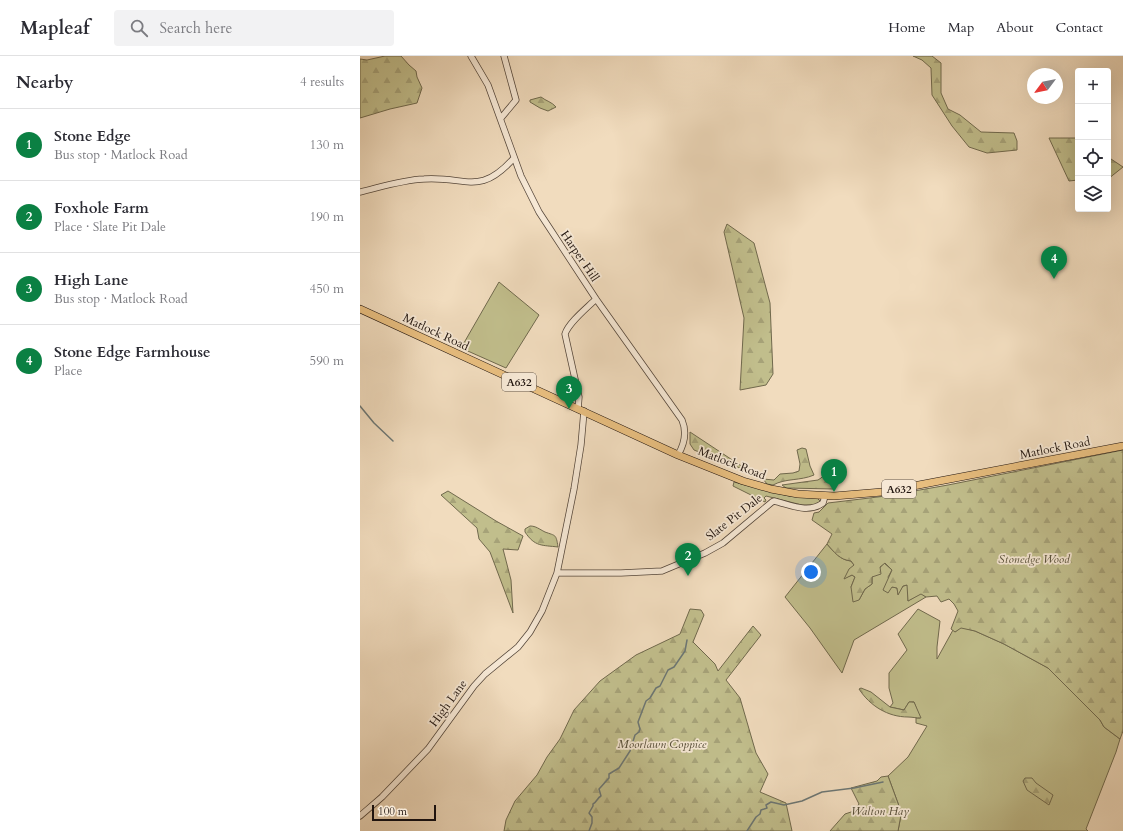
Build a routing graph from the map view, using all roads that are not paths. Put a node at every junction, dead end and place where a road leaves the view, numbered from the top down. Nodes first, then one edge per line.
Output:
1 (471, 56) edge
2 (504, 56) edge
3 (501, 118) junction
4 (514, 158) junction
5 (360, 192) edge
6 (596, 298) junction
7 (360, 309) edge
8 (581, 410) junction
9 (1123, 446) edge
10 (678, 454) junction
11 (825, 496) junction
12 (557, 573) junction
13 (360, 816) edge

1 - 3 street, Harper Hill
2 - 3 street
3 - 4 street, Harper Hill
4 - 5 street
4 - 6 street, Harper Hill
6 - 8 street, High Lane
6 - 10 street, Harper Hill
7 - 8 main road, Matlock Road / A632
8 - 10 main road, Matlock Road / A632
8 - 12 street, High Lane
9 - 11 main road, Matlock Road / A632
10 - 11 main road, Matlock Road / A632
11 - 12 street, Slate Pit Dale
12 - 13 street, High Lane

